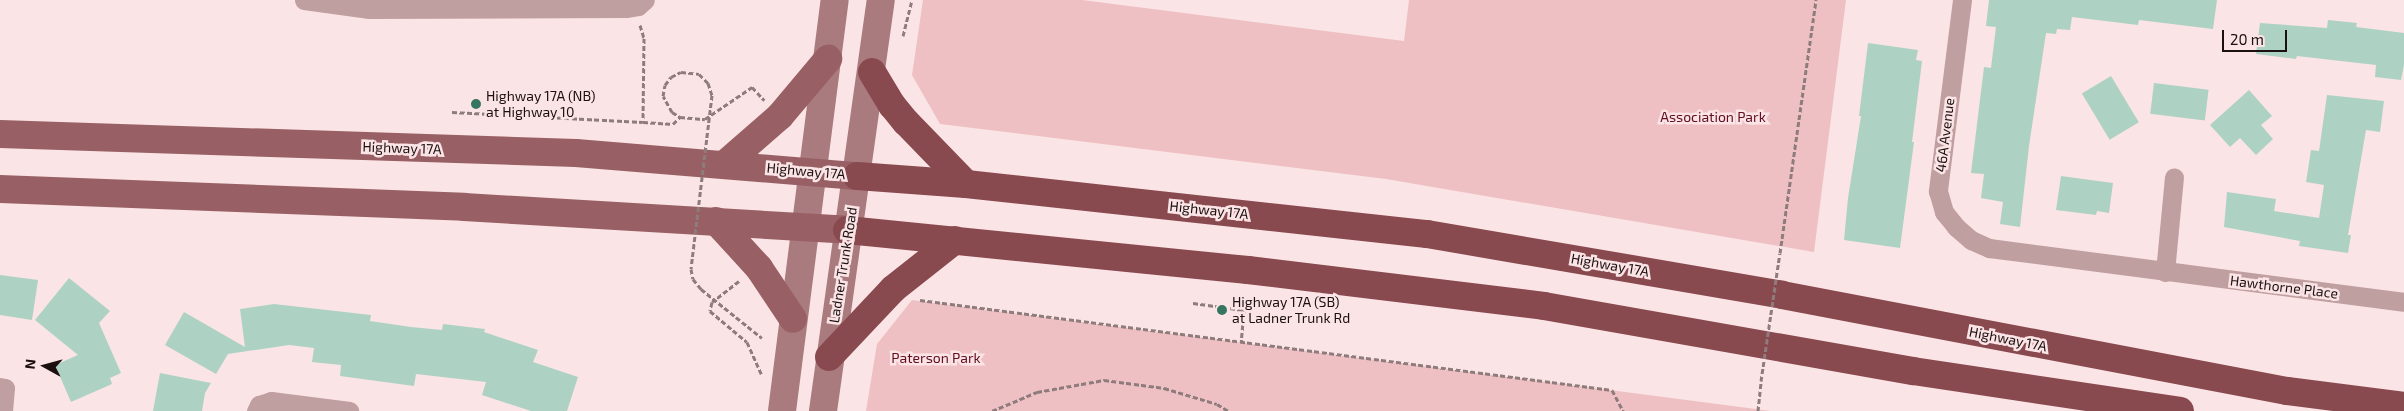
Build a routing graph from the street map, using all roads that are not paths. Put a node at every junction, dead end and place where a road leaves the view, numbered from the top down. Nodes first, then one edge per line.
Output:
1 (835, 0) edge
2 (881, 0) edge
3 (1962, 0) edge
4 (316, 1) edge
5 (641, 3) edge
6 (828, 59) junction
7 (872, 72) junction
8 (0, 134) edge
9 (725, 164) junction
10 (813, 172) junction
11 (857, 176) junction
12 (2174, 177) dead end
13 (966, 184) junction
14 (0, 190) edge
15 (716, 221) junction
16 (806, 227) junction
17 (847, 230) junction
18 (955, 240) junction
19 (1989, 248) joint
20 (2165, 272) junction
21 (2404, 302) edge
22 (793, 319) junction
23 (829, 357) junction
24 (3, 387) edge
25 (2404, 406) edge
26 (258, 408) edge
27 (3, 411) edge
28 (349, 411) edge
29 (782, 411) edge
30 (823, 411) edge
31 (2180, 411) edge

1 - 6 main road
2 - 7 main road, Ladner Trunk Road
3 - 19 street, 46A Avenue
4 - 5 street
6 - 9 main road
6 - 10 main road
7 - 11 main road, Ladner Trunk Road
7 - 13 highway
8 - 9 main road, Highway 17A
9 - 10 main road, Highway 17A
10 - 11 main road, Highway 17A
10 - 16 main road
11 - 13 highway, Highway 17A
11 - 17 main road, Ladner Trunk Road
12 - 20 street
13 - 25 highway, Highway 17A
14 - 15 main road
15 - 16 main road
15 - 22 main road
16 - 17 main road
16 - 22 main road
17 - 18 highway
17 - 23 main road, Ladner Trunk Road
18 - 23 highway
18 - 31 highway
19 - 20 street, Hawthorne Place
20 - 21 street, Hawthorne Place
22 - 29 main road
23 - 30 main road, Ladner Trunk Road
24 - 27 street
26 - 28 street

